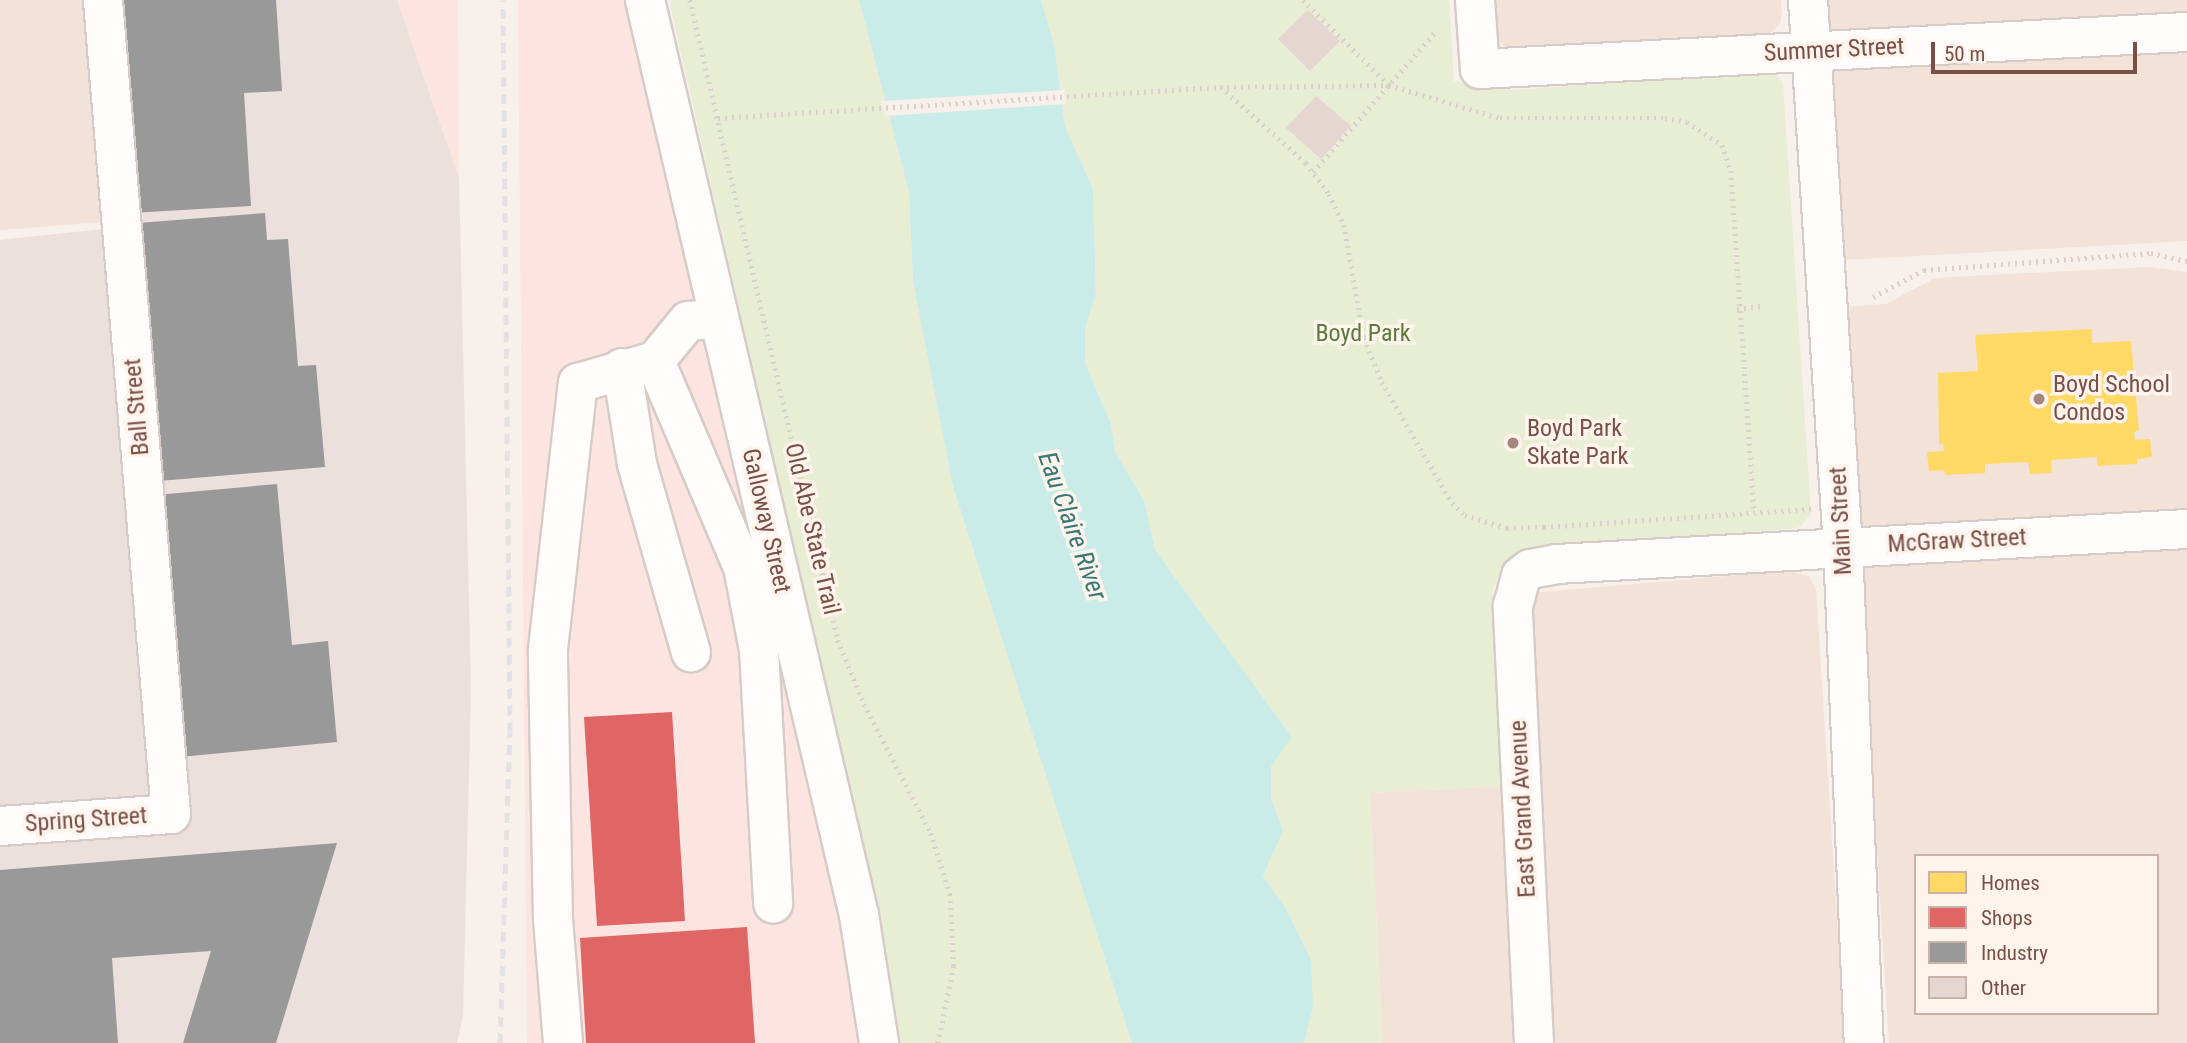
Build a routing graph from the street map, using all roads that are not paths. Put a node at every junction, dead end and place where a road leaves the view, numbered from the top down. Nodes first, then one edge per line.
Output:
1 (103, 0) edge
2 (645, 0) edge
3 (1475, 0) edge
4 (1808, 0) edge
5 (2187, 32) edge
6 (1812, 51) junction
7 (719, 319) junction
8 (638, 365) junction
9 (2187, 529) edge
10 (1843, 547) junction
11 (1521, 576) joint
12 (691, 652) dead end
13 (171, 814) joint
14 (0, 826) edge
15 (773, 904) dead end
16 (563, 1043) edge
17 (879, 1043) edge
18 (1534, 1043) edge
19 (1864, 1043) edge

1 - 13 street, Ball Street
2 - 7 street, Galloway Street
3 - 6 street, Summer Street
4 - 6 street, Main Street
5 - 6 street, Summer Street
6 - 10 street, Main Street
7 - 8 street
7 - 17 street, Galloway Street
8 - 12 street
8 - 15 street
8 - 16 street
9 - 10 street, McGraw Street
10 - 11 street, McGraw Street
10 - 19 street, Main Street
11 - 18 street, East Grand Avenue
13 - 14 street, Spring Street

